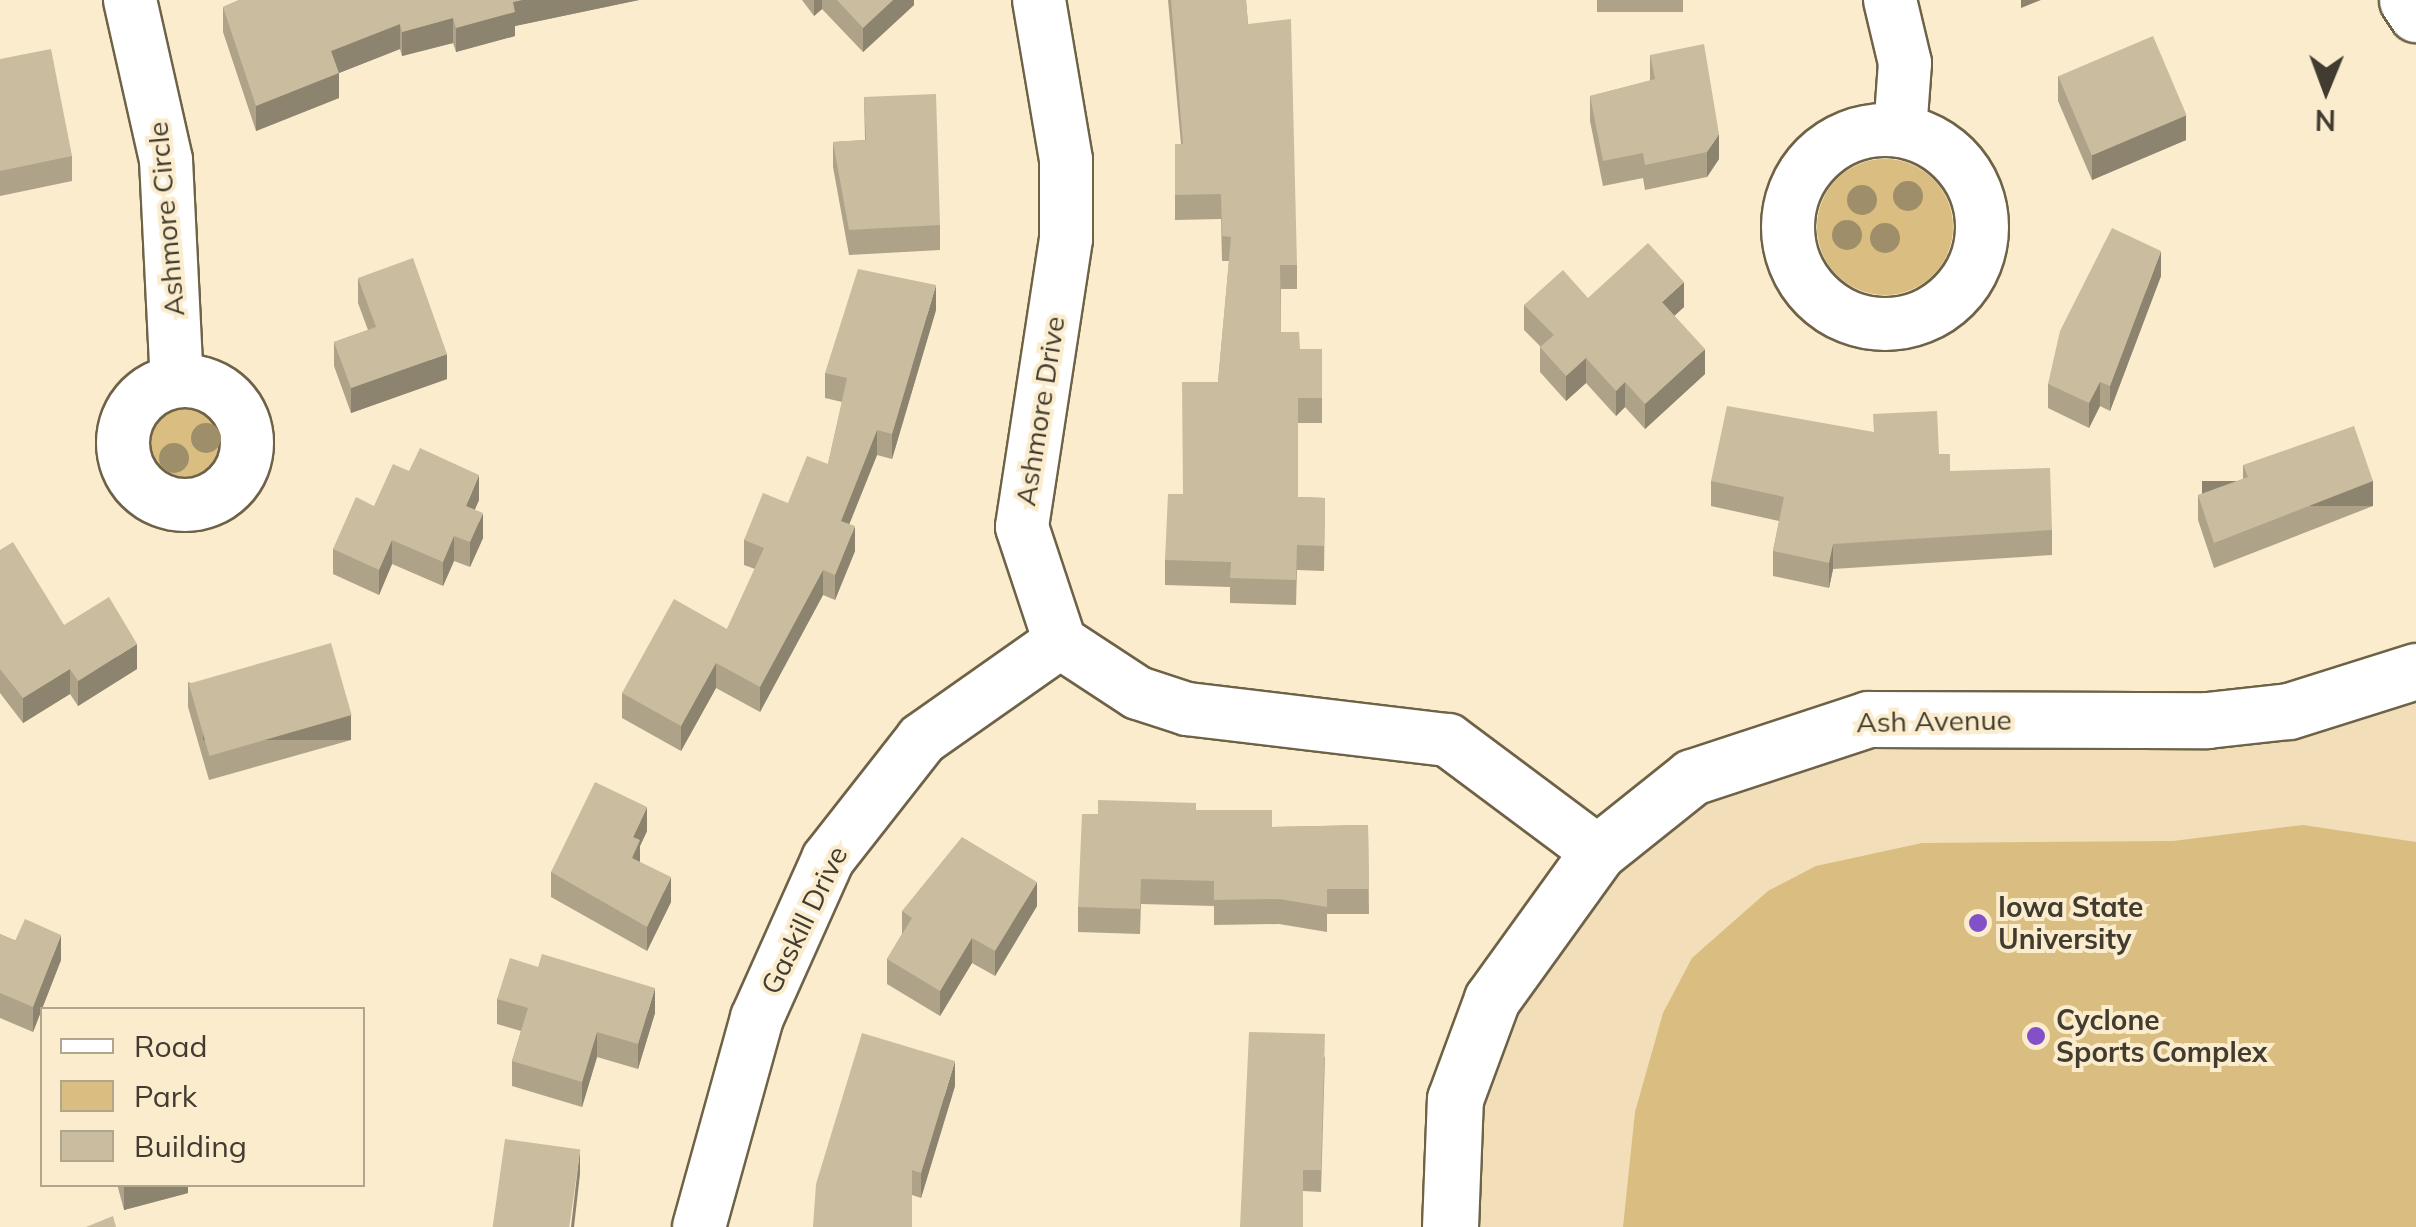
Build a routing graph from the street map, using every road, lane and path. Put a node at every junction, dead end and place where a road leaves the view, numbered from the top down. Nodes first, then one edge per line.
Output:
1 (130, 0) edge
2 (1039, 0) edge
3 (1890, 0) edge
4 (2407, 0) edge
5 (2416, 14) edge
6 (1900, 130) dead end
7 (177, 381) dead end
8 (1060, 642) junction
9 (2416, 671) edge
10 (1598, 852) junction
11 (699, 1227) edge
12 (1450, 1227) edge

1 - 7 street, Ashmore Circle
2 - 8 street, Ashmore Drive
3 - 6 street
4 - 5 street
8 - 10 street
8 - 11 street, Gaskill Drive
9 - 10 street, Ash Avenue
10 - 12 street, Ash Avenue

